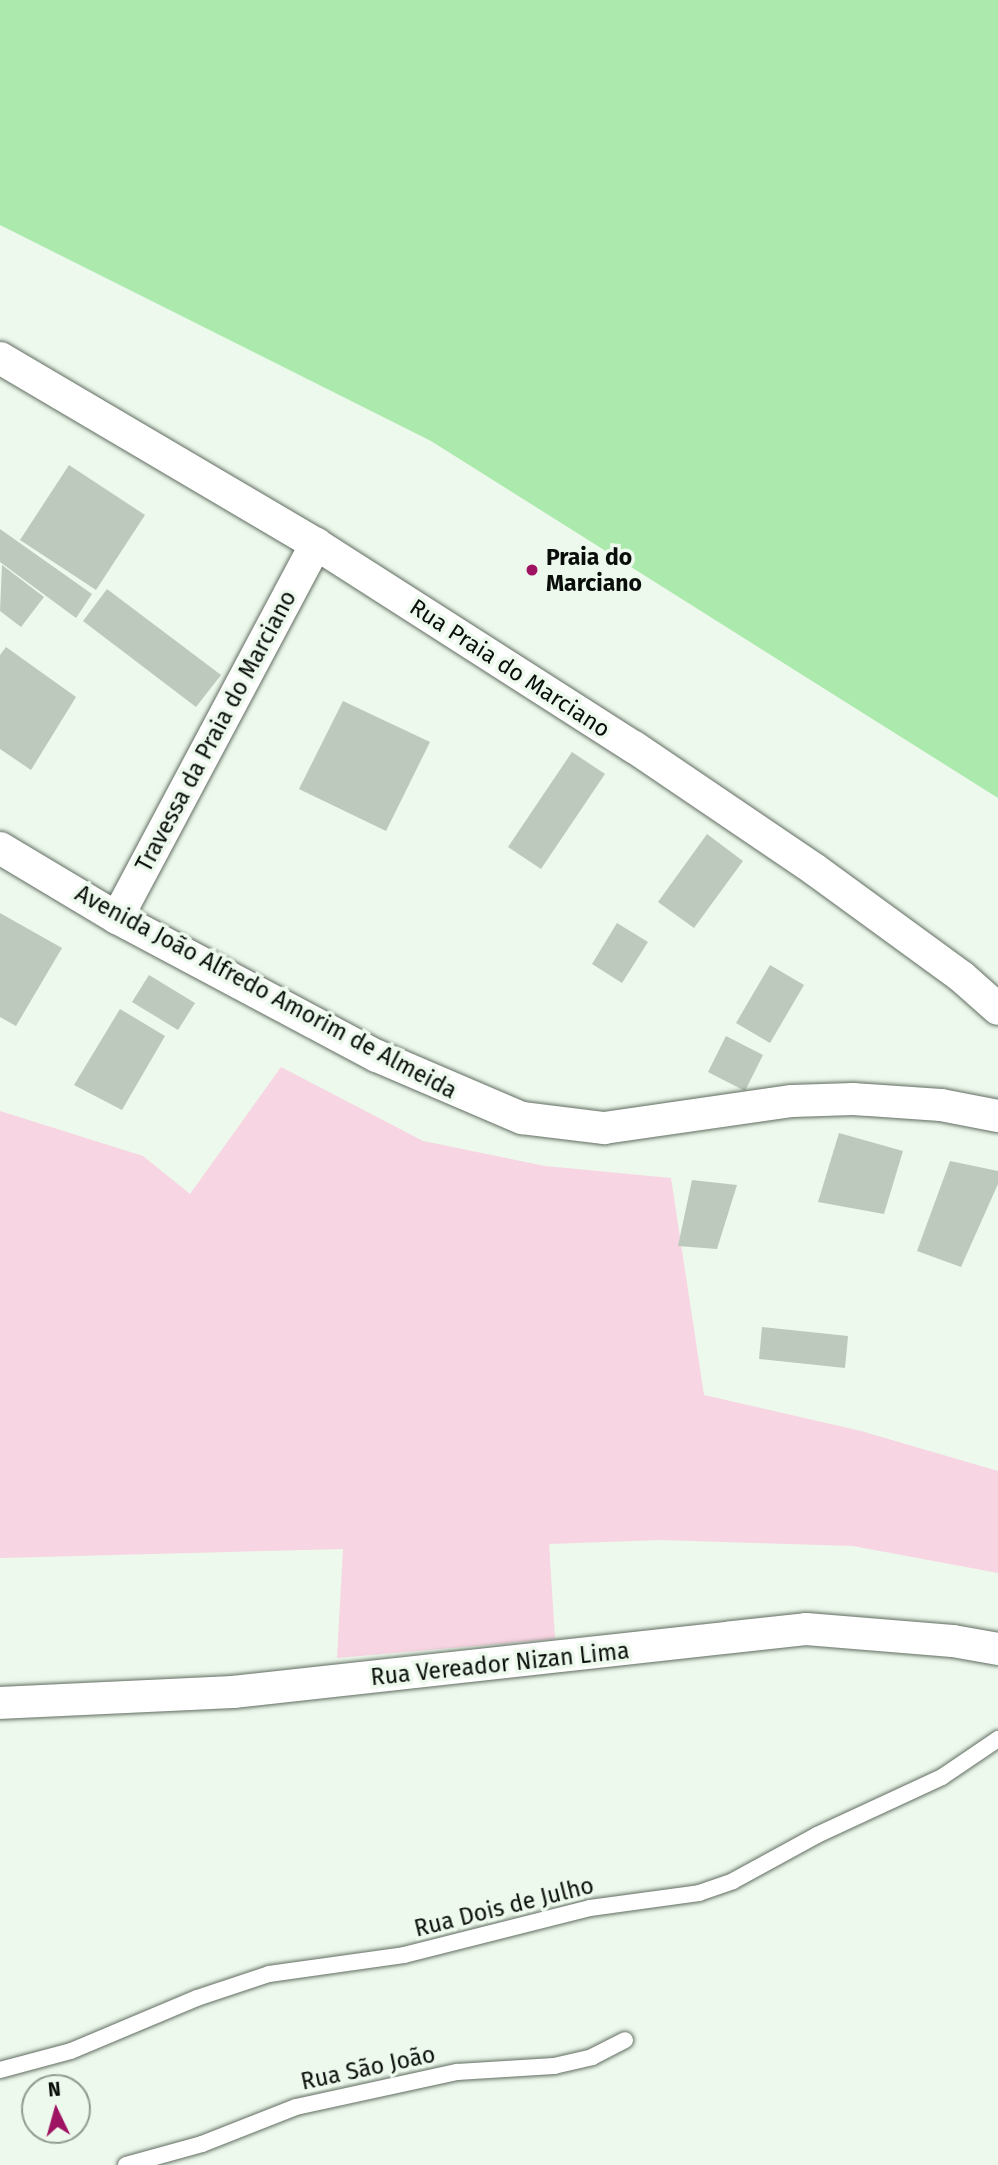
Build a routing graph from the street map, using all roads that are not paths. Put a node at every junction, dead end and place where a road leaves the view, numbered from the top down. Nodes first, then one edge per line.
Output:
1 (0, 358) edge
2 (316, 544) junction
3 (0, 848) edge
4 (117, 918) junction
5 (998, 1009) edge
6 (998, 1116) edge
7 (998, 1649) edge
8 (0, 1703) edge
9 (998, 1739) edge
10 (625, 2040) dead end
11 (0, 2070) edge
12 (126, 2165) edge

1 - 2 street, Rua Praia do Marciano
2 - 4 street, Travessa da Praia do Marciano
2 - 5 street, Rua Praia do Marciano
3 - 4 street, Avenida João Alfredo Amorim de Almeida
4 - 6 street, Avenida João Alfredo Amorim de Almeida
7 - 8 street, Rua Vereador Nizan Lima
9 - 11 lane, Rua Dois de Julho
10 - 12 lane, Rua São João

